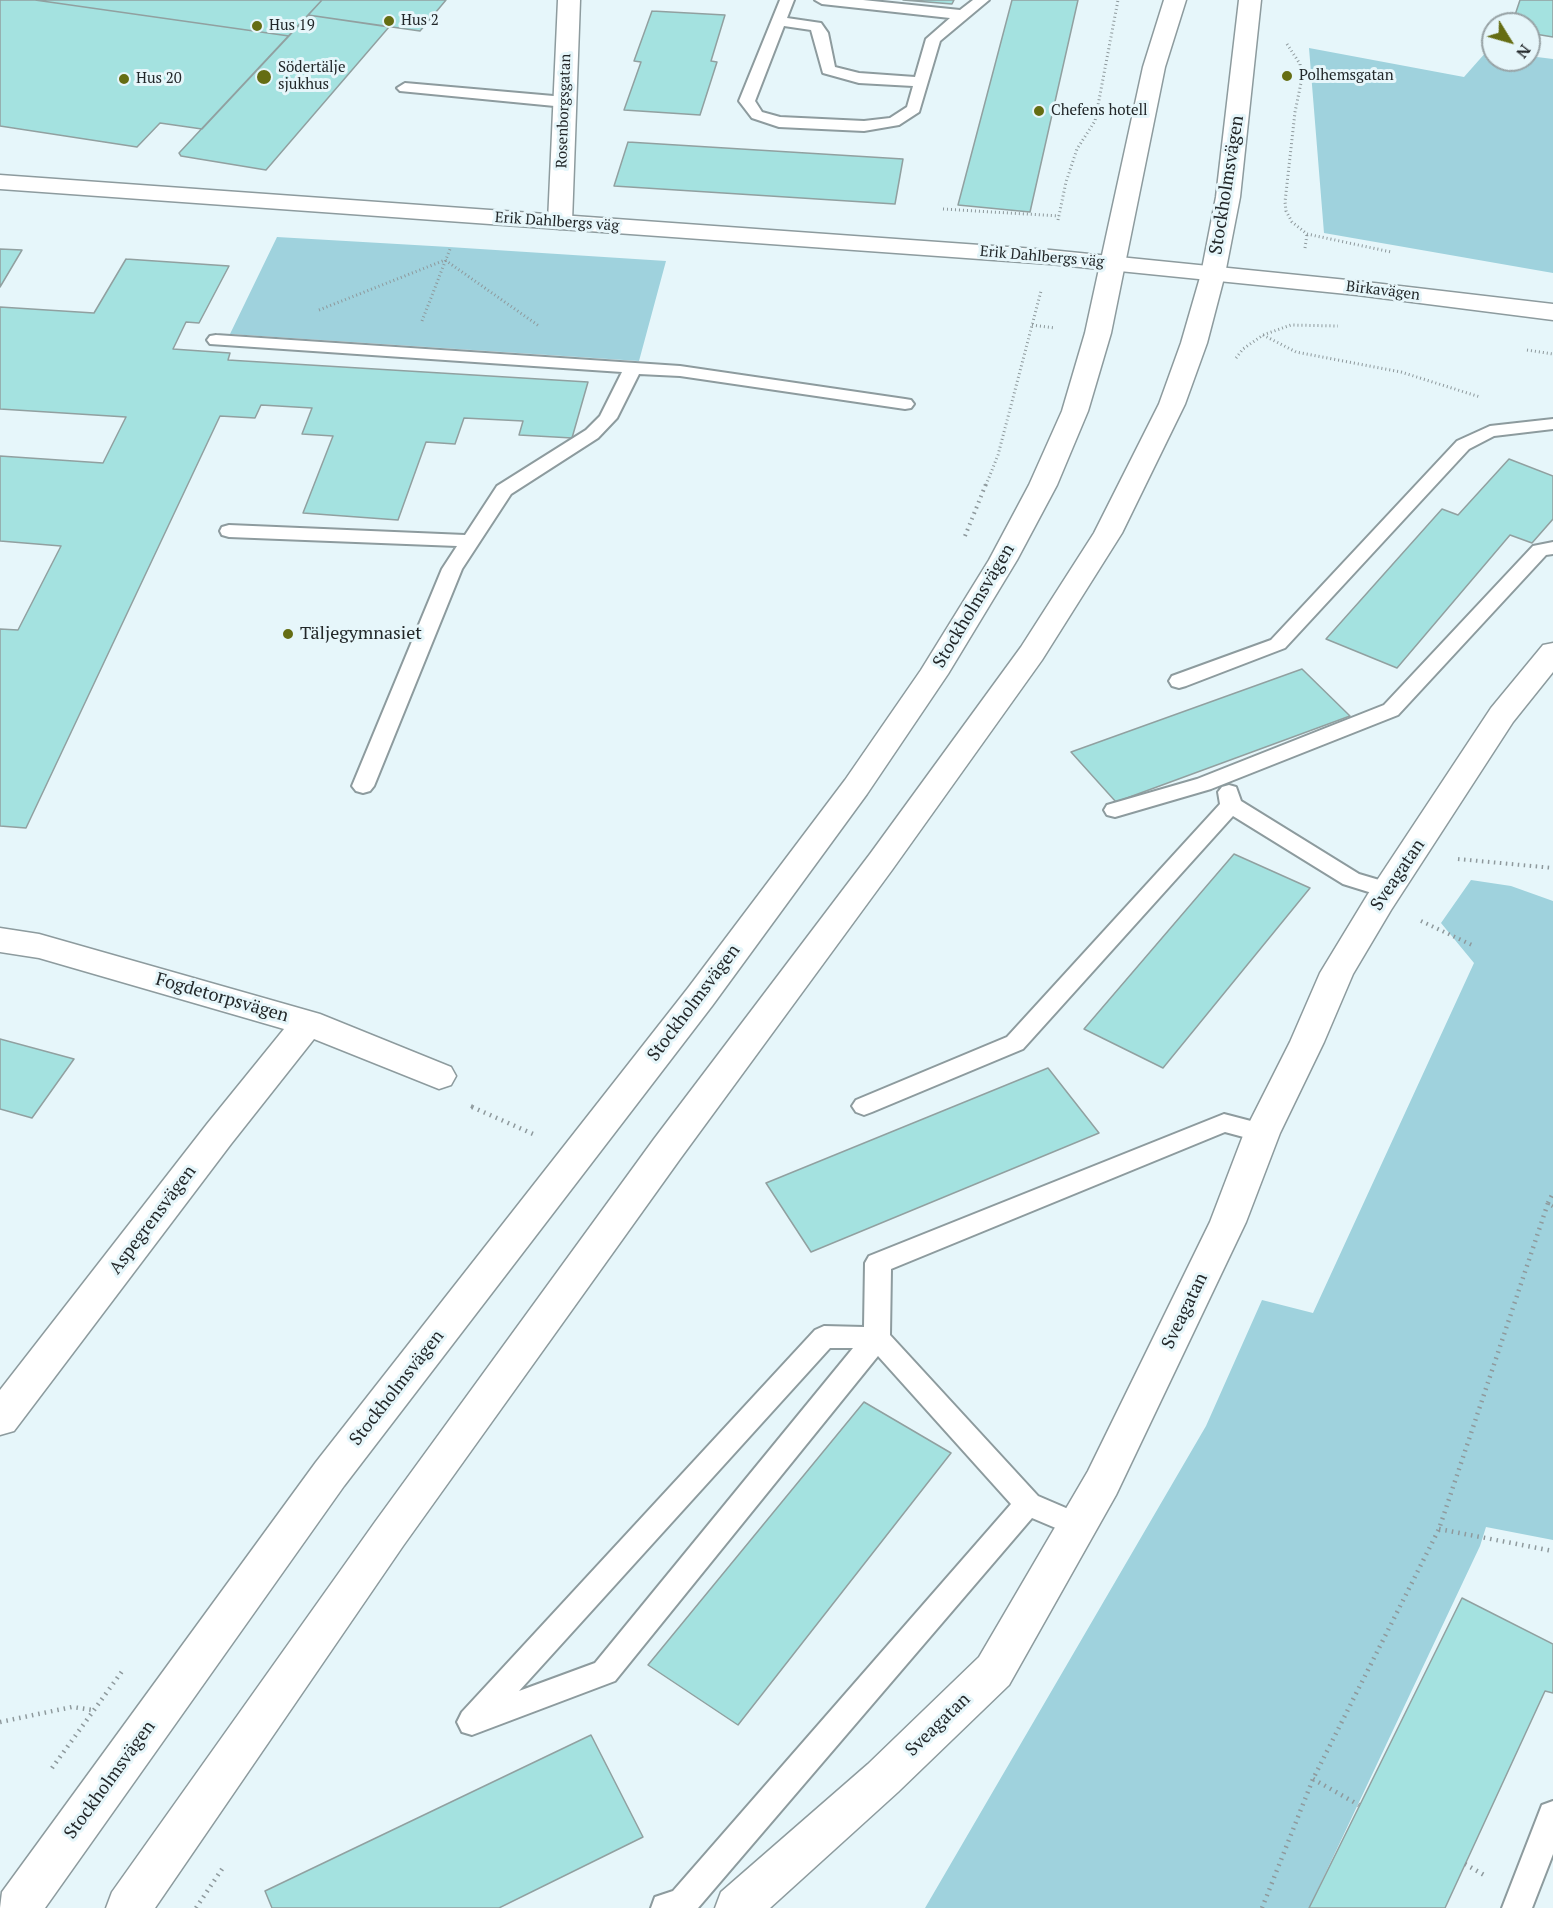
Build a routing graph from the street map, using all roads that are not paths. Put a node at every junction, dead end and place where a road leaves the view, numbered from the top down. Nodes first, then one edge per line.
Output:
1 (569, 0) edge
2 (787, 0) edge
3 (822, 0) edge
4 (982, 0) edge
5 (1175, 0) edge
6 (1250, 0) edge
7 (963, 15) junction
8 (779, 21) junction
9 (922, 82) junction
10 (405, 88) dead end
11 (565, 102) junction
12 (0, 182) edge
13 (560, 222) junction
14 (1114, 263) junction
15 (1213, 274) junction
16 (1553, 312) edge
17 (216, 340) dead end
18 (633, 368) junction
19 (905, 404) dead end
20 (1551, 424) edge
21 (229, 531) dead end
22 (470, 541) junction
23 (1553, 548) edge
24 (1553, 652) edge
25 (1179, 681) dead end
26 (1226, 776) junction
27 (363, 786) dead end
28 (1231, 805) junction
29 (1115, 810) dead end
30 (1384, 896) junction
31 (0, 940) edge
32 (308, 1023) junction
33 (439, 1076) road end
34 (864, 1106) dead end
35 (1262, 1133) junction
36 (877, 1338) junction
37 (0, 1419) edge
38 (1028, 1504) junction
39 (1077, 1526) junction
40 (1553, 1815) edge
41 (18, 1908) edge
42 (128, 1908) edge
43 (666, 1908) edge
44 (737, 1908) edge
45 (1517, 1908) edge

1 - 11 main road, Rosenborgsgatan
2 - 8 lane
3 - 7 lane
4 - 7 lane
5 - 14 main road, Stockholmsvägen
6 - 15 main road, Stockholmsvägen
7 - 9 lane
8 - 9 lane
8 - 9 lane
10 - 11 lane
11 - 13 main road, Rosenborgsgatan
12 - 13 main road, Erik Dahlbergs väg
13 - 14 main road, Erik Dahlbergs väg
14 - 15 main road, Erik Dahlbergs väg
14 - 41 main road, Stockholmsvägen
15 - 16 main road, Birkavägen
15 - 42 main road, Stockholmsvägen
17 - 18 lane
18 - 19 lane
18 - 22 lane
20 - 25 lane
21 - 22 lane
22 - 27 lane
23 - 26 lane
24 - 30 main road, Sveagatan
26 - 28 lane
26 - 29 lane
28 - 30 lane
28 - 34 lane
30 - 35 main road, Sveagatan
31 - 32 main road, Fogdetorpsvägen
32 - 33 main road, Fogdetorpsvägen
32 - 37 main road, Aspegrensvägen
35 - 36 lane
35 - 39 main road, Sveagatan
36 - 36 lane
36 - 38 lane
38 - 39 lane
38 - 43 lane
39 - 44 main road, Sveagatan
40 - 45 lane

